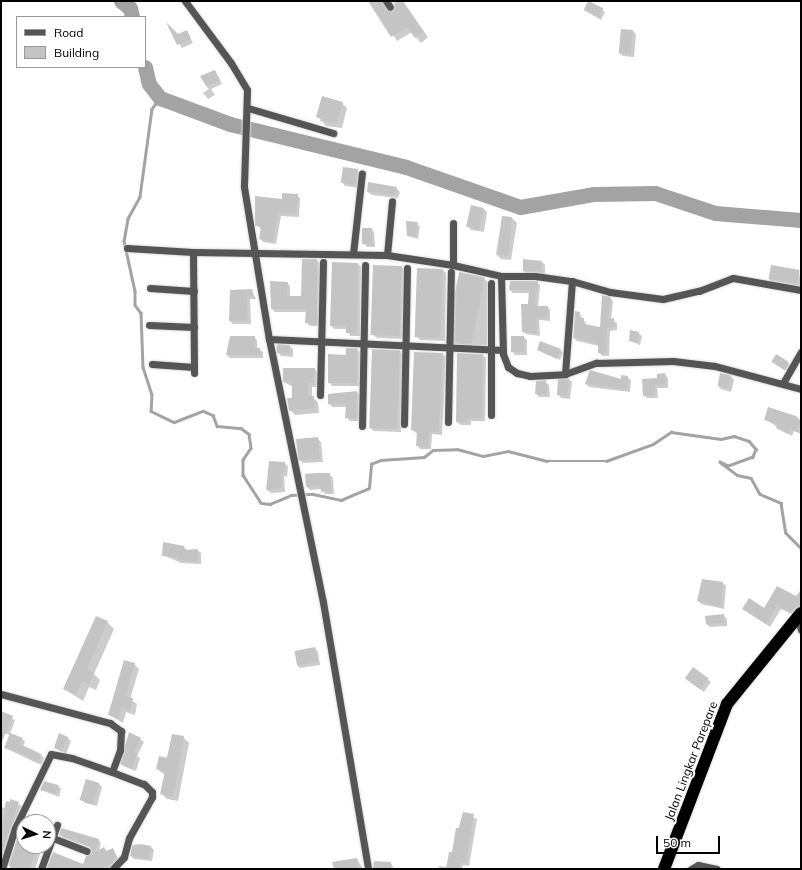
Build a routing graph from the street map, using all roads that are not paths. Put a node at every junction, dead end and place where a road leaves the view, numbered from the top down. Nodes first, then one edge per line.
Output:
1 (185, 1) edge
2 (248, 108) junction
3 (333, 133) dead end
4 (362, 173) dead end
5 (392, 201) dead end
6 (453, 223) dead end
7 (128, 248) dead end
8 (193, 252) junction
9 (255, 252) junction
10 (353, 254) junction
11 (387, 255) junction
12 (323, 262) dead end
13 (365, 265) dead end
14 (407, 268) dead end
15 (452, 269) junction
16 (501, 276) junction
17 (572, 281) junction
18 (491, 283) dead end
19 (150, 288) dead end
20 (801, 290) edge
21 (194, 292) junction
22 (149, 325) dead end
23 (194, 327) junction
24 (269, 339) junction
25 (321, 341) junction
26 (363, 343) junction
27 (405, 345) junction
28 (450, 347) junction
29 (491, 349) junction
30 (503, 350) junction
31 (801, 352) edge
32 (152, 364) dead end
33 (565, 374) junction
34 (783, 383) junction
35 (801, 389) edge
36 (320, 395) dead end
37 (491, 415) dead end
38 (448, 422) dead end
39 (404, 424) dead end
40 (362, 426) dead end
41 (800, 620) edge
42 (1, 694) edge
43 (112, 772) junction
44 (57, 825) dead end
45 (56, 828) edge
46 (56, 839) edge
47 (86, 851) dead end
48 (47, 854) edge
49 (2, 869) edge
50 (41, 869) edge
51 (113, 869) edge
52 (368, 869) edge
53 (664, 869) edge
54 (691, 869) edge
55 (717, 869) edge

1 - 2 street
2 - 3 street
2 - 9 street
4 - 10 street
5 - 11 street
6 - 15 street
7 - 8 street
8 - 9 street
8 - 21 street
9 - 10 street
9 - 24 street
10 - 11 street
11 - 15 street
12 - 25 street
13 - 26 street
14 - 27 street
15 - 16 street
15 - 28 street
16 - 17 street
16 - 30 street
17 - 20 street
17 - 33 street
18 - 29 street
19 - 21 street
21 - 23 street
22 - 23 street
23 - 32 street
24 - 25 street
24 - 52 street
25 - 26 street
25 - 36 street
26 - 27 street
26 - 40 street
27 - 28 street
27 - 39 street
28 - 29 street
28 - 38 street
29 - 30 street
29 - 37 street
30 - 33 street
31 - 34 street
33 - 34 street
34 - 35 street
41 - 53 highway, Jalan Lingkar Parepare
42 - 43 street
43 - 49 street
43 - 51 street
44 - 45 street
46 - 47 street
48 - 50 street
54 - 55 street

